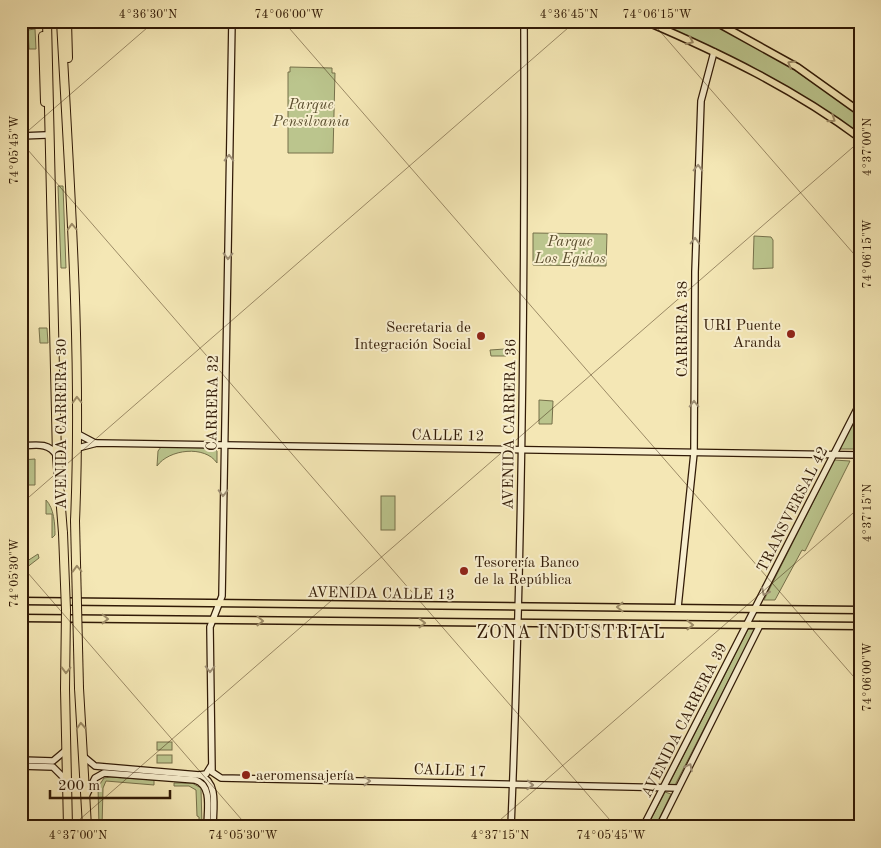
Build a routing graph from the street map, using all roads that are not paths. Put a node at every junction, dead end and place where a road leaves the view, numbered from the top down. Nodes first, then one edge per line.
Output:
1 (42, 21) edge
2 (47, 21) edge
3 (61, 21) edge
4 (67, 21) edge
5 (232, 21) edge
6 (524, 21) edge
7 (645, 21) edge
8 (663, 21) edge
9 (714, 21) edge
10 (669, 31) junction
11 (714, 52) junction
12 (860, 112) edge
13 (68, 120) junction
14 (46, 135) junction
15 (21, 136) edge
16 (860, 138) edge
17 (50, 166) junction
18 (860, 404) edge
19 (78, 434) junction
20 (97, 443) junction
21 (224, 444) junction
22 (21, 446) edge
23 (78, 448) junction
24 (522, 449) junction
25 (694, 452) junction
26 (834, 455) junction
27 (860, 455) edge
28 (57, 457) junction
29 (21, 601) edge
30 (219, 604) junction
31 (519, 607) junction
32 (678, 607) junction
33 (756, 608) junction
34 (860, 610) edge
35 (21, 618) edge
36 (211, 621) junction
37 (519, 624) junction
38 (747, 625) junction
39 (760, 625) junction
40 (860, 626) edge
41 (66, 750) junction
42 (83, 756) junction
43 (21, 760) edge
44 (21, 766) edge
45 (211, 766) junction
46 (197, 777) junction
47 (221, 778) junction
48 (66, 780) junction
49 (512, 785) junction
50 (663, 788) junction
51 (678, 788) junction
52 (212, 789) junction
53 (86, 798) junction
54 (68, 827) edge
55 (87, 827) edge
56 (207, 827) edge
57 (213, 827) edge
58 (511, 827) edge
59 (643, 827) edge
60 (659, 827) edge

1 - 14 highway
2 - 17 highway, AVENIDA CARRERA 30
3 - 13 highway, AVENIDA CARRERA 30
4 - 13 highway
5 - 21 street, CARRERA 32
6 - 24 street, AVENIDA CARRERA 36
7 - 10 main road
8 - 10 main road
12 -> 9 main road
10 -> 11 main road
11 -> 16 main road
25 -> 11 street, CARRERA 38
19 -> 13 highway, AVENIDA CARRERA 30
14 - 15 street
14 - 17 highway
17 - 28 highway, AVENIDA CARRERA 30
18 - 26 street, TRANSVERSAL 42
19 - 20 street, CALLE 12
19 - 23 highway, AVENIDA CARRERA 30
20 - 21 street, CALLE 12
20 - 23 street, CALLE 12
21 - 24 street, CALLE 12
21 -> 30 street, CARRERA 32
22 - 28 street
42 -> 23 highway, AVENIDA CARRERA 30, bridge
24 - 25 street, CALLE 12
24 - 31 street, AVENIDA CARRERA 36
25 - 26 street, CALLE 12
25 - 32 street, CARRERA 38
26 - 27 street, CALLE 12
26 -> 33 street, TRANSVERSAL 42
28 -> 41 highway, AVENIDA CARRERA 30, bridge
29 - 30 main road, AVENIDA CALLE 13
30 - 31 main road, AVENIDA CALLE 13
30 - 36 street, CARRERA 32
32 -> 31 main road, AVENIDA CALLE 13
31 - 37 street, AVENIDA CARRERA 36
32 - 33 main road, AVENIDA CALLE 13
33 - 34 main road, AVENIDA CALLE 13
33 - 38 street, TRANSVERSAL 42
35 -> 36 main road, AVENIDA CALLE 13
36 -> 37 main road, AVENIDA CALLE 13
36 -> 45 street, CARRERA 32
37 -> 38 main road, AVENIDA CALLE 13
37 - 49 street, AVENIDA CARRERA 36
38 - 39 main road, AVENIDA CALLE 13
38 - 50 street, AVENIDA CARRERA 39
39 - 40 main road, AVENIDA CALLE 13
51 -> 39 street, AVENIDA CARRERA 39
41 - 43 street
41 - 48 highway, AVENIDA CARRERA 30
42 - 46 street
42 - 53 highway, AVENIDA CARRERA 30
44 - 48 street
45 - 46 street
45 - 47 street
46 - 52 street
46 - 53 street
46 - 56 street
47 -> 49 street, CALLE 17
47 - 52 street
48 - 54 highway, AVENIDA CARRERA 30
49 -> 50 street, CALLE 17
49 - 58 street, AVENIDA CARRERA 36
50 - 51 street, CALLE 17
50 - 59 street, AVENIDA CARRERA 39
51 - 60 street, AVENIDA CARRERA 39
52 - 57 street
53 - 55 highway, AVENIDA CARRERA 30

